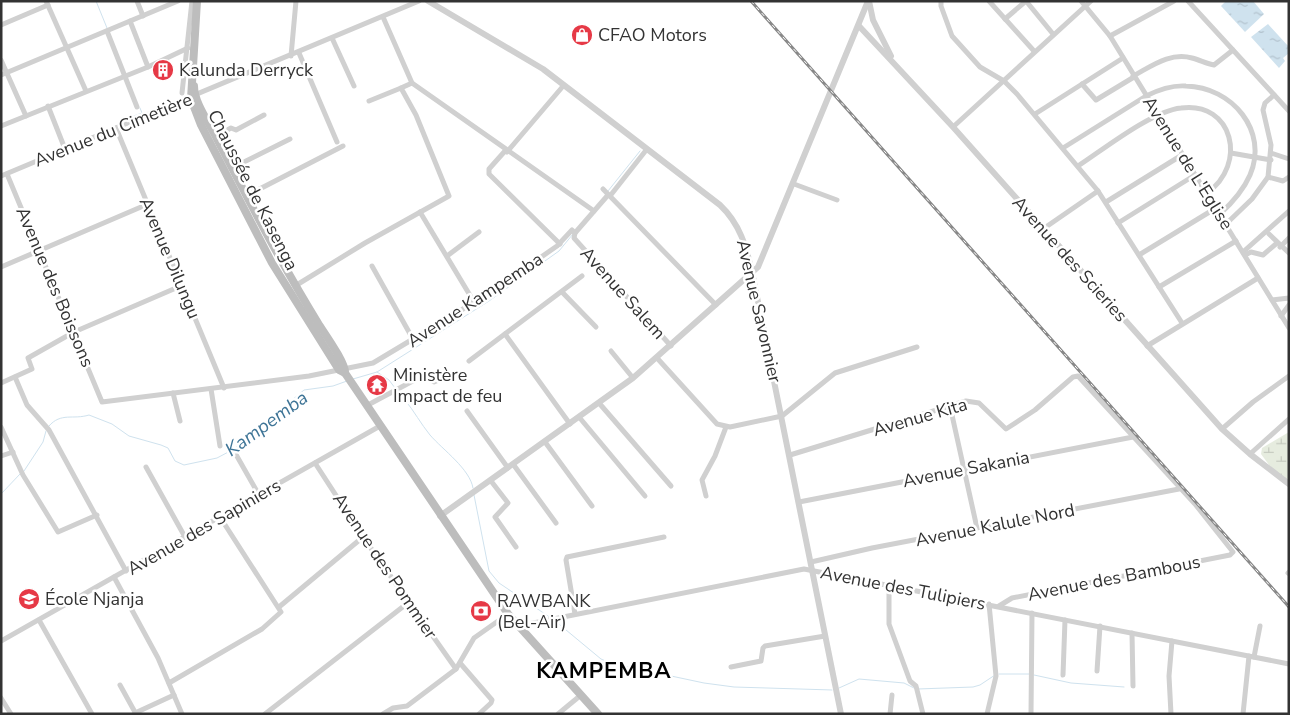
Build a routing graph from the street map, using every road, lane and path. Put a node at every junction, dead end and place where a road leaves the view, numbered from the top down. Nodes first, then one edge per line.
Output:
1 (137, 1) edge
2 (178, 1) edge
3 (192, 1) edge
4 (197, 1) edge
5 (202, 1) edge
6 (296, 1) edge
7 (419, 1) edge
8 (428, 1) edge
9 (869, 1) edge
10 (941, 1) edge
11 (989, 1) edge
12 (1090, 1) edge
13 (1174, 1) edge
14 (1188, 1) edge
15 (1027, 2) edge
16 (47, 3) edge
17 (1083, 4) edge
18 (142, 16) junction
19 (383, 17) junction
20 (1004, 19) junction
21 (130, 21) junction
22 (1, 25) edge
23 (859, 26) junction
24 (107, 31) junction
25 (1053, 34) junction
26 (1110, 36) junction
27 (332, 38) junction
28 (66, 48) junction
29 (188, 48) junction
30 (1234, 50) junction
31 (1034, 51) junction
32 (299, 53) junction
33 (290, 56) junction
34 (1123, 58) junction
35 (1, 60) edge
36 (895, 64) junction
37 (148, 67) junction
38 (4, 74) edge
39 (124, 76) junction
40 (1134, 76) junction
41 (1004, 81) junction
42 (412, 83) junction
43 (1082, 84) junction
44 (564, 85) junction
45 (354, 86) dead end
46 (401, 88) junction
47 (86, 91) junction
48 (182, 93) dead end
49 (1274, 95) junction
50 (1146, 96) junction
51 (194, 97) junction
52 (369, 101) dead end
53 (48, 106) junction
54 (137, 107) dead end
55 (1289, 112) edge
56 (1034, 114) junction
57 (264, 115) dead end
58 (1158, 115) junction
59 (26, 116) junction
60 (1, 126) edge
61 (116, 128) junction
62 (953, 128) junction
63 (216, 136) junction
64 (290, 139) dead end
65 (337, 142) dead end
66 (343, 146) dead end
67 (1063, 148) junction
68 (65, 149) junction
69 (647, 149) junction
70 (506, 151) junction
71 (1271, 152) junction
72 (1231, 153) junction
73 (1182, 155) junction
74 (1255, 156) junction
75 (1289, 159) edge
76 (1271, 160) junction
77 (1078, 166) junction
78 (232, 168) junction
79 (7, 174) junction
80 (1195, 175) junction
81 (1, 176) edge
82 (1268, 177) junction
83 (1287, 181) edge
84 (794, 184) junction
85 (1098, 191) junction
86 (606, 193) junction
87 (1207, 193) junction
88 (246, 196) junction
89 (837, 200) dead end
90 (1106, 202) junction
91 (148, 204) junction
92 (1216, 208) junction
93 (592, 210) junction
94 (1289, 211) edge
95 (420, 212) junction
96 (1220, 214) junction
97 (1118, 223) junction
98 (1226, 224) junction
99 (1043, 229) junction
100 (479, 232) dead end
101 (574, 232) junction
102 (1269, 234) dead end
103 (1289, 238) edge
104 (1236, 240) junction
105 (560, 244) junction
106 (1278, 245) junction
107 (40, 251) junction
108 (1244, 254) junction
109 (1289, 254) edge
110 (1139, 255) junction
111 (447, 256) junction
112 (276, 262) junction
113 (372, 266) dead end
114 (1, 267) edge
115 (752, 272) junction
116 (582, 276) dead end
117 (1258, 278) junction
118 (183, 285) junction
119 (295, 286) junction
120 (1159, 287) junction
121 (562, 292) junction
122 (1289, 298) edge
123 (1272, 300) junction
124 (474, 302) junction
125 (716, 305) junction
126 (1289, 305) edge
127 (1281, 316) junction
128 (1182, 323) junction
129 (596, 326) dead end
130 (1289, 328) edge
131 (74, 332) junction
132 (505, 334) junction
133 (414, 341) junction
134 (671, 346) junction
135 (1147, 346) junction
136 (917, 347) dead end
137 (611, 351) dead end
138 (657, 358) junction
139 (469, 361) dead end
140 (345, 374) junction
141 (453, 374) dead end
142 (15, 376) junction
143 (1289, 376) edge
144 (634, 378) junction
145 (1, 383) edge
146 (224, 388) junction
147 (211, 390) junction
148 (173, 393) junction
149 (102, 402) joint
150 (599, 403) junction
151 (366, 406) junction
152 (950, 406) junction
153 (467, 411) dead end
154 (782, 416) junction
155 (579, 417) junction
156 (1289, 419) edge
157 (180, 421) dead end
158 (570, 424) junction
159 (380, 426) junction
160 (726, 427) junction
161 (1, 428) edge
162 (1222, 429) junction
163 (1133, 437) junction
164 (545, 442) junction
165 (220, 446) dead end
166 (13, 452) junction
167 (234, 452) dead end
168 (1250, 454) junction
169 (790, 455) junction
170 (1, 456) edge
171 (315, 463) junction
172 (511, 466) junction
173 (146, 467) dead end
174 (965, 469) junction
175 (491, 481) junction
176 (1289, 484) edge
177 (670, 486) dead end
178 (1179, 489) junction
179 (259, 495) junction
180 (645, 496) dead end
181 (706, 496) dead end
182 (800, 502) junction
183 (592, 506) dead end
184 (98, 515) junction
185 (440, 516) junction
186 (220, 517) junction
187 (556, 523) dead end
188 (977, 528) junction
189 (185, 537) junction
190 (363, 537) junction
191 (664, 537) dead end
192 (516, 547) dead end
193 (812, 562) junction
194 (813, 570) junction
195 (126, 571) junction
196 (114, 577) junction
197 (889, 585) junction
198 (409, 602) junction
199 (989, 604) junction
200 (999, 606) junction
201 (278, 607) junction
202 (1032, 613) junction
203 (508, 614) junction
204 (575, 614) junction
205 (39, 620) junction
206 (1065, 620) junction
207 (518, 626) junction
208 (1100, 626) junction
209 (1260, 626) dead end
210 (1132, 633) junction
211 (825, 636) junction
212 (1, 641) edge
213 (1172, 641) junction
214 (1252, 656) junction
215 (460, 663) junction
216 (1289, 664) edge
217 (731, 667) dead end
218 (456, 669) junction
219 (1097, 671) dead end
220 (1063, 675) dead end
221 (169, 683) junction
222 (120, 685) dead end
223 (1133, 686) dead end
224 (174, 695) junction
225 (582, 695) junction
226 (892, 695) dead end
227 (1, 698) edge
228 (135, 713) edge
229 (11, 714) edge
230 (92, 714) edge
231 (182, 714) edge
232 (265, 714) edge
233 (383, 714) edge
234 (478, 714) edge
235 (558, 714) edge
236 (598, 714) edge
237 (841, 714) edge
238 (890, 714) edge
239 (923, 714) edge
240 (987, 714) edge
241 (1031, 714) edge
242 (1171, 714) edge
243 (1242, 714) edge

1 - 18 street
2 - 18 street
3 - 29 street
4 - 51 main road, Chaussée de Kasenga
5 - 51 main road, Chaussée de Kasenga
6 - 33 street
7 - 19 street, Avenue du Cimetière
8 - 44 street, Avenue Savonnier
9 - 23 street
9 - 36 street
10 - 41 street
11 - 20 street
12 - 17 street
13 - 26 street
14 - 30 street
15 - 20 street
15 - 25 street
16 - 22 street
16 - 28 street
17 - 25 street
17 - 26 street, Avenue de L'Eglise
18 - 21 street
19 - 27 street, Avenue du Cimetière
19 - 42 street
20 - 31 street
21 - 24 street
21 - 37 street
23 - 36 street, Avenue des Scieries
23 - 84 street
24 - 28 street
24 - 39 street
25 - 31 street
26 - 34 street, Avenue de L'Eglise
27 - 32 street, Avenue du Cimetière
27 - 45 street
28 - 38 street
28 - 47 street
29 - 37 street
29 - 48 street
30 - 40 street
30 - 49 street
31 - 41 street
32 - 33 street, Avenue du Cimetière
32 - 65 street
33 - 51 street, Avenue du Cimetière
34 - 40 street, Avenue de L'Eglise
34 - 43 street
35 - 38 street
36 - 62 street, Avenue des Scieries
37 - 39 street
38 - 59 street
39 - 47 street
39 - 54 street
40 - 43 street
40 - 50 street, Avenue de L'Eglise
41 - 56 street
41 - 62 street
42 - 46 street
42 - 70 street
43 - 56 street
44 - 69 street, Avenue Savonnier
44 - 70 street
46 - 52 street
46 - 95 street
47 - 53 street
49 - 55 street
49 - 71 street
50 - 58 street, Avenue de L'Eglise
50 - 67 street
50 - 74 street
51 - 61 street, Avenue du Cimetière
51 - 63 main road, Chaussée de Kasenga
51 - 112 main road, Chaussée de Kasenga
53 - 59 street
53 - 68 street
56 - 67 street
57 - 63 street
58 - 72 street
58 - 73 street, Avenue de L'Eglise
58 - 77 street
59 - 60 street
61 - 68 street, Avenue du Cimetière
61 - 91 street, Avenue Dilungu
62 - 99 street, Avenue des Scieries
63 - 78 main road, Chaussée de Kasenga
64 - 78 street
66 - 88 street
67 - 77 street
68 - 79 street, Avenue du Cimetière
69 - 86 street, Avenue Kampemba
69 - 115 street, Avenue Savonnier
70 - 93 street
70 - 105 street
71 - 75 street
71 - 76 street
72 - 74 street
72 - 87 street
73 - 80 street, Avenue de L'Eglise
73 - 90 street
74 - 76 street
74 - 96 street
76 - 82 street
77 - 85 street
78 - 88 main road, Chaussée de Kasenga
79 - 81 street, Avenue du Cimetière
79 - 107 street, Avenue des Boissons
80 - 87 street, Avenue de L'Eglise
80 - 97 street
82 - 83 street
82 - 98 street
84 - 89 street
84 - 115 street
85 - 90 street
85 - 99 street
86 - 93 street, Avenue Kampemba
86 - 125 street
87 - 92 street, Avenue de L'Eglise
88 - 112 main road, Chaussée de Kasenga
90 - 97 street
91 - 107 street
91 - 118 street, Avenue Dilungu
92 - 96 street, Avenue de L'Eglise
92 - 110 street
93 - 101 street, Avenue Kampemba
94 - 108 street
95 - 111 street
95 - 119 street
96 - 98 street, Avenue de L'Eglise
97 - 110 street
98 - 104 street, Avenue de L'Eglise
99 - 135 street, Avenue des Scieries
100 - 111 street
101 - 105 street, Avenue Kampemba
101 - 134 street, Avenue Salem
102 - 106 street
103 - 106 street
104 - 108 street, Avenue de L'Eglise
104 - 120 street
105 - 124 street, Avenue Kampemba
106 - 108 street
106 - 109 street
107 - 114 street
107 - 131 street, Avenue des Boissons
108 - 117 street, Avenue de L'Eglise
110 - 120 street
111 - 124 street
112 - 119 main road, Chaussée de Kasenga
112 - 140 main road, Chaussée de Kasenga
113 - 133 street
115 - 125 street
115 - 154 street, Avenue Savonnier
116 - 121 street
117 - 123 street, Avenue de L'Eglise
117 - 128 street
118 - 131 street
118 - 146 street, Avenue Dilungu
119 - 140 main road, Chaussée de Kasenga
120 - 128 street
121 - 129 street
121 - 132 street
122 - 123 street
123 - 127 street, Avenue de L'Eglise
124 - 133 street, Avenue Kampemba
125 - 134 street
126 - 127 street
127 - 130 street, Avenue de L'Eglise
128 - 135 street
131 - 142 street
131 - 149 street, Avenue des Boissons
132 - 139 street
132 - 158 street
133 - 140 street, Avenue Kampemba
134 - 138 street
135 - 162 street, Avenue des Scieries
136 - 154 street
137 - 144 street
138 - 144 street
138 - 160 street
140 - 146 street, Avenue Kampemba
140 - 151 main road, Chaussée de Kasenga
141 - 151 street
142 - 145 street
142 - 184 street
143 - 162 street
144 - 150 street
146 - 147 street, Avenue Kampemba
147 - 148 street, Avenue Kampemba
147 - 165 street
148 - 149 street, Avenue Kampemba
148 - 157 street
150 - 155 street
150 - 177 street
151 - 159 main road, Chaussée de Kasenga
152 - 163 street, Avenue Kita
152 - 169 street, Avenue Kita
152 - 174 street
153 - 172 street
154 - 160 street
154 - 169 street, Avenue Savonnier
155 - 158 street
155 - 180 street
156 - 168 street
158 - 164 street
159 - 171 street, Avenue des Sapiniers
159 - 185 main road, Chaussée de Kasenga
160 - 181 street
161 - 166 street
162 - 168 street, Avenue des Scieries
163 - 174 street, Avenue Sakania
163 - 178 street
164 - 172 street
164 - 183 street
166 - 170 street
166 - 184 street
167 - 179 street
168 - 176 street, Avenue des Scieries
169 - 182 street, Avenue Savonnier
171 - 179 street, Avenue des Sapiniers
171 - 190 street, Avenue des Pommier
172 - 175 street
172 - 187 street
173 - 189 street
174 - 182 street, Avenue Sakania
174 - 188 street
175 - 185 street
175 - 192 street
178 - 188 street, Avenue Kalule Nord
178 - 200 street, Avenue des Bambous
179 - 186 street, Avenue des Sapiniers
182 - 193 street, Avenue Savonnier
184 - 195 street
185 - 203 main road, Chaussée de Kasenga
186 - 189 street, Avenue des Sapiniers
186 - 201 street
188 - 193 street, Avenue Kalule Nord
189 - 195 street, Avenue des Sapiniers
190 - 198 street, Avenue des Pommier
190 - 201 street
191 - 204 street
193 - 194 street, Avenue Savonnier
194 - 197 street, Avenue des Tulipiers
194 - 204 street, Avenue des Tulipiers
194 - 211 street, Avenue Savonnier
195 - 196 street, Avenue des Sapiniers
196 - 205 street, Avenue des Sapiniers
196 - 221 street
197 - 199 street, Avenue des Tulipiers
197 - 239 street
198 - 218 street, Avenue des Pommier
198 - 232 street
199 - 200 street, Avenue des Tulipiers
199 - 240 street
200 - 202 street, Avenue des Tulipiers
201 - 221 street
202 - 206 street, Avenue des Tulipiers
202 - 241 street
203 - 207 main road, Chaussée de Kasenga
203 - 215 street
204 - 207 street, Avenue des Tulipiers
205 - 212 street, Avenue des Sapiniers
205 - 230 street
206 - 208 street, Avenue des Tulipiers
206 - 220 street
207 - 225 main road, Chaussée de Kasenga
208 - 210 street, Avenue des Tulipiers
208 - 219 street
209 - 214 street
210 - 213 street, Avenue des Tulipiers
210 - 223 street
211 - 217 street
211 - 237 street, Avenue Savonnier
213 - 214 street, Avenue des Tulipiers
213 - 242 street
214 - 216 street, Avenue des Tulipiers
214 - 243 street
215 - 218 street
215 - 234 street
218 - 233 street
221 - 224 street
222 - 228 street
224 - 228 street
224 - 231 street
225 - 235 street
225 - 236 main road, Chaussée de Kasenga
226 - 238 street
227 - 229 street

